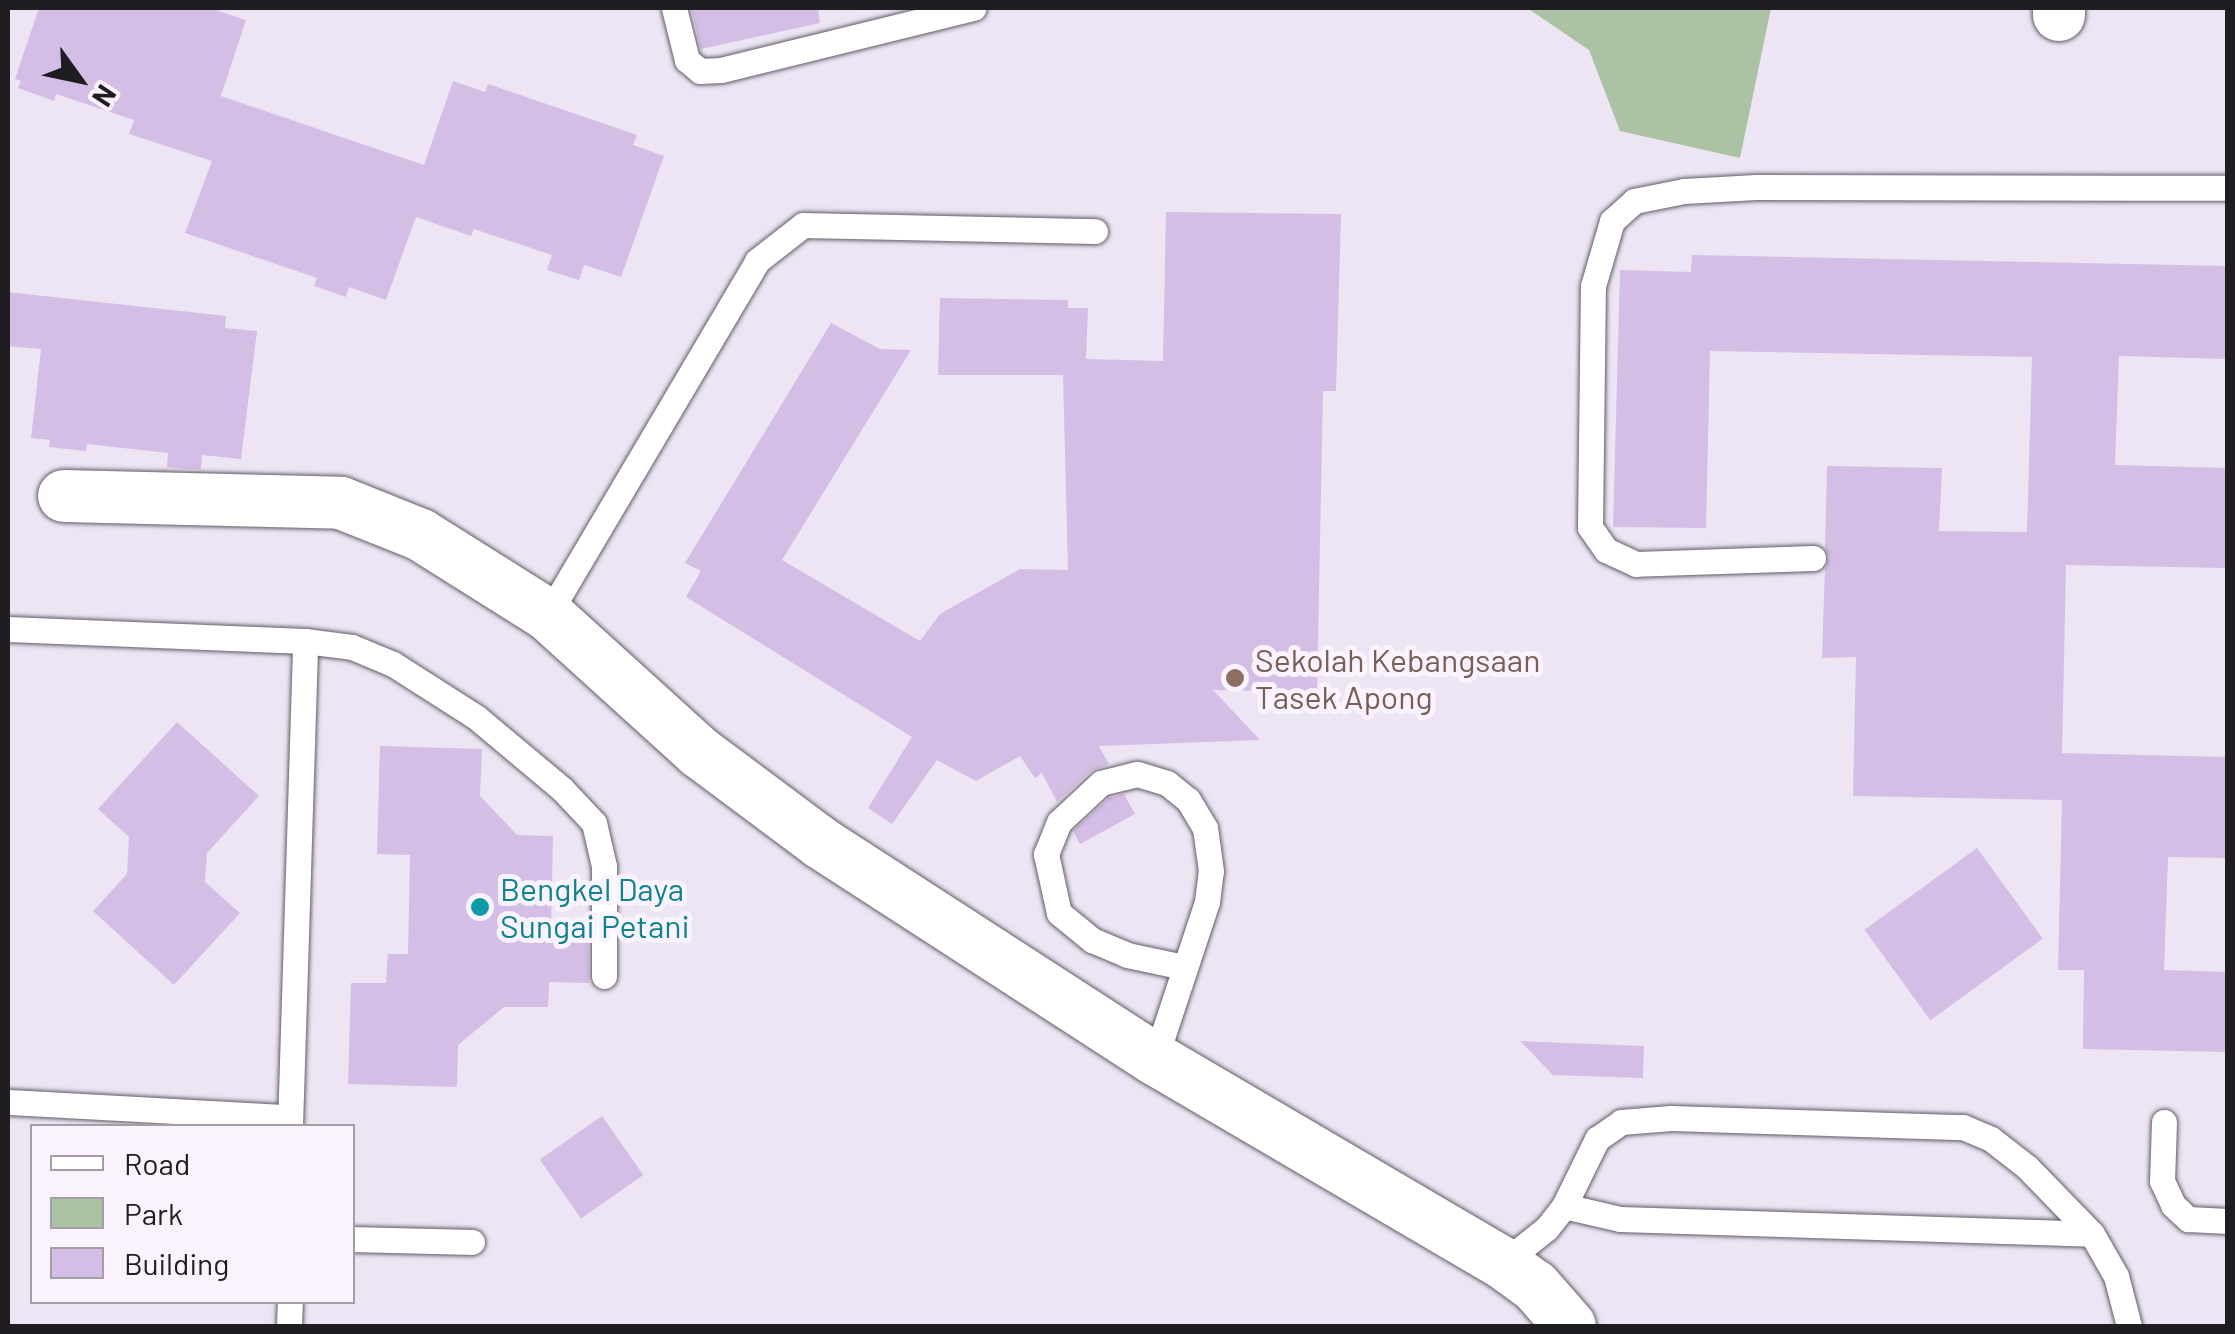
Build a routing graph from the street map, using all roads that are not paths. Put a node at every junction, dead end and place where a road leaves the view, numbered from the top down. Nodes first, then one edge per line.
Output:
1 (674, 8) edge
2 (973, 8) edge
3 (2228, 188) edge
4 (1095, 230) dead end
5 (64, 496) dead end
6 (1812, 558) dead end
7 (548, 616) junction
8 (8, 629) edge
9 (305, 641) junction
10 (1184, 966) junction
11 (604, 976) dead end
12 (1155, 1058) junction
13 (8, 1102) edge
14 (290, 1122) edge
15 (2164, 1122) dead end
16 (1564, 1206) junction
17 (2228, 1221) edge
18 (2092, 1234) junction
19 (355, 1239) edge
20 (472, 1242) dead end
21 (1503, 1262) junction
22 (1570, 1326) edge
23 (2130, 1326) edge

1 - 2 lane
3 - 6 lane
4 - 7 lane
5 - 7 street
7 - 12 street
8 - 9 lane
9 - 11 lane
9 - 14 lane
10 - 10 lane
10 - 12 lane
12 - 21 street
13 - 14 lane
15 - 17 lane
16 - 18 lane
16 - 18 lane
16 - 21 lane
18 - 23 lane
19 - 20 lane
21 - 22 street

